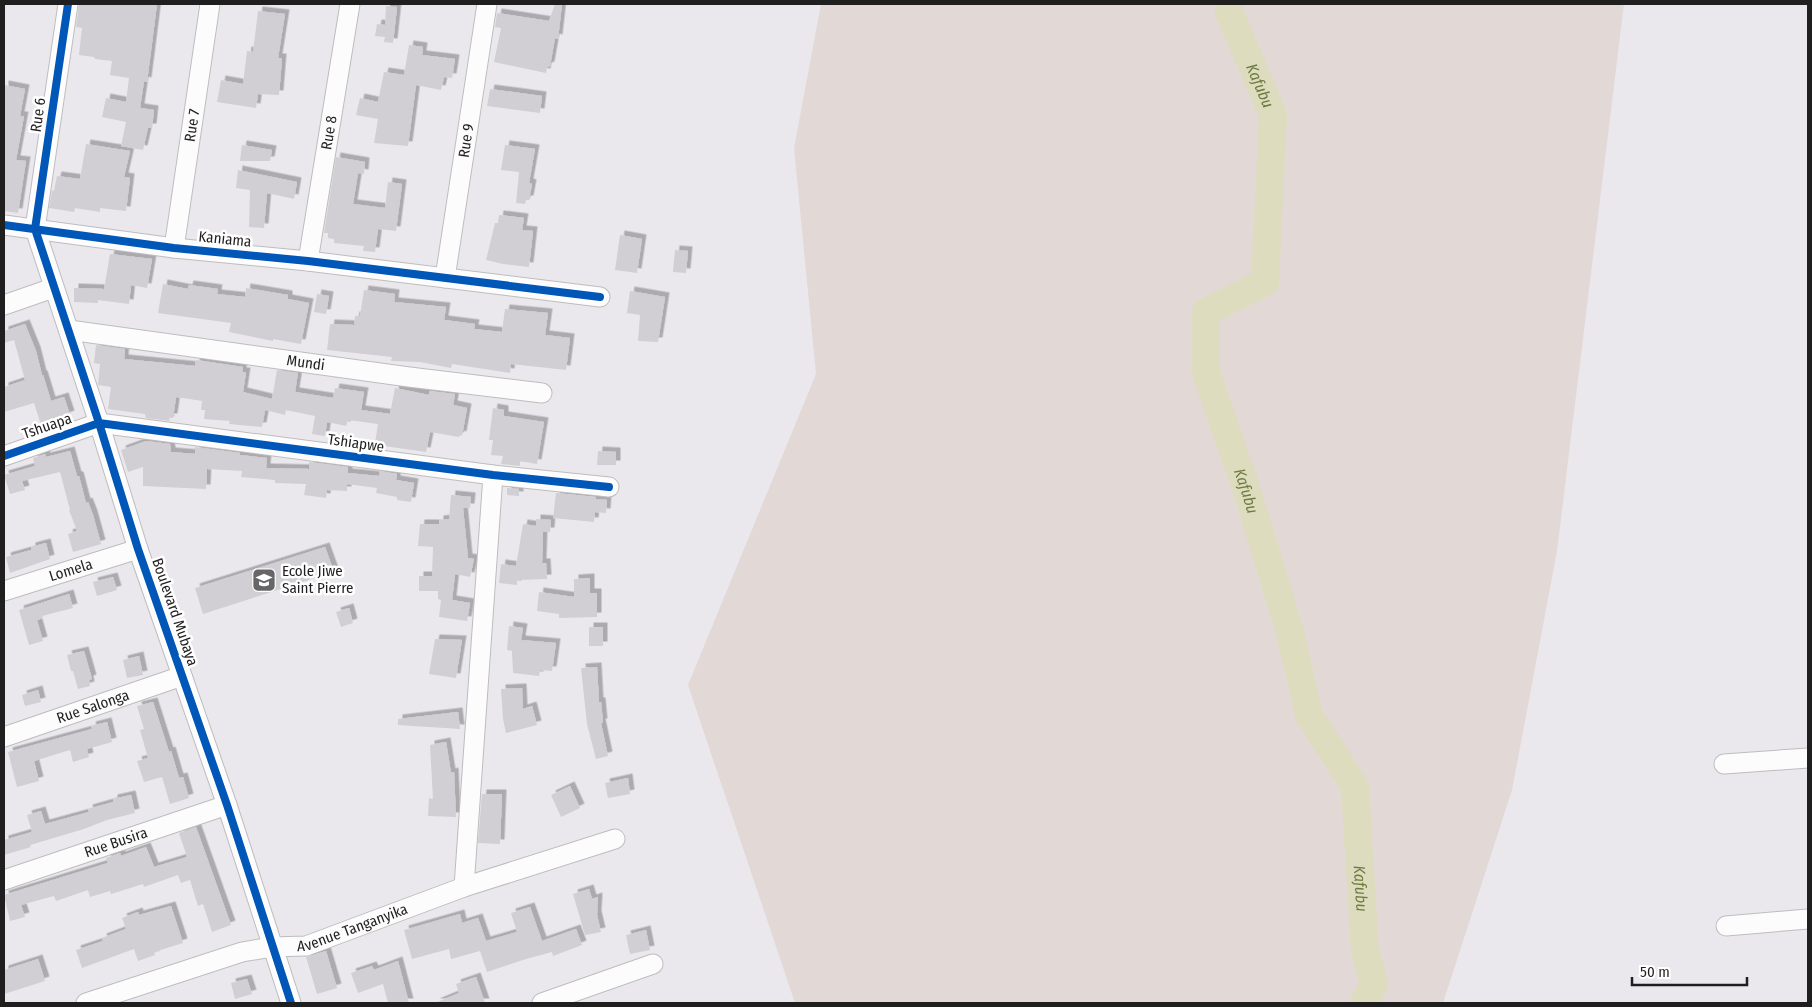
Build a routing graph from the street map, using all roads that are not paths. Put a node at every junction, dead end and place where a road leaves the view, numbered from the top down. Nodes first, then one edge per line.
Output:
1 (68, 4) edge
2 (210, 4) edge
3 (350, 4) edge
4 (487, 4) edge
5 (4, 225) edge
6 (35, 229) junction
7 (174, 248) junction
8 (308, 261) junction
9 (445, 278) junction
10 (53, 288) junction
11 (600, 297) dead end
12 (4, 305) edge
13 (69, 330) junction
14 (542, 393) dead end
15 (99, 423) junction
16 (4, 456) edge
17 (493, 475) junction
18 (609, 487) dead end
19 (138, 549) junction
20 (4, 591) edge
21 (182, 676) junction
22 (4, 737) edge
23 (1808, 758) edge
24 (1724, 764) dead end
25 (227, 805) junction
26 (615, 839) dead end
27 (4, 880) edge
28 (464, 887) junction
29 (1808, 919) edge
30 (1726, 926) dead end
31 (272, 947) junction
32 (653, 964) dead end
33 (86, 1003) edge
34 (291, 1003) edge
35 (542, 1003) edge

1 - 6 street, Rue 6
2 - 7 street, Rue 7
3 - 8 street, Rue 8
4 - 9 street, Rue 9
5 - 6 street, Kaniama
6 - 7 street, Kaniama
6 - 10 street, Boulevard Mubaya
7 - 8 street, Kaniama
8 - 9 street, Kaniama
9 - 11 street, Kaniama
10 - 12 street
10 - 13 street, Boulevard Mubaya
13 - 14 street, Mundi
13 - 15 street, Boulevard Mubaya
15 - 16 street, Tshuapa
15 - 17 street, Tshiapwe
15 - 19 street, Boulevard Mubaya
17 - 18 street, Tshiapwe
17 - 28 street
19 - 20 street, Lomela
19 - 21 street, Boulevard Mubaya
21 - 22 street, Rue Salonga
21 - 25 street, Boulevard Mubaya
23 - 24 street
25 - 27 street, Rue Busira
25 - 31 street, Boulevard Mubaya
26 - 28 street, Avenue Tanganyika
28 - 31 street, Avenue Tanganyika
29 - 30 street
31 - 33 street, Avenue Tanganyika
31 - 34 street, Boulevard Mubaya
32 - 35 street

